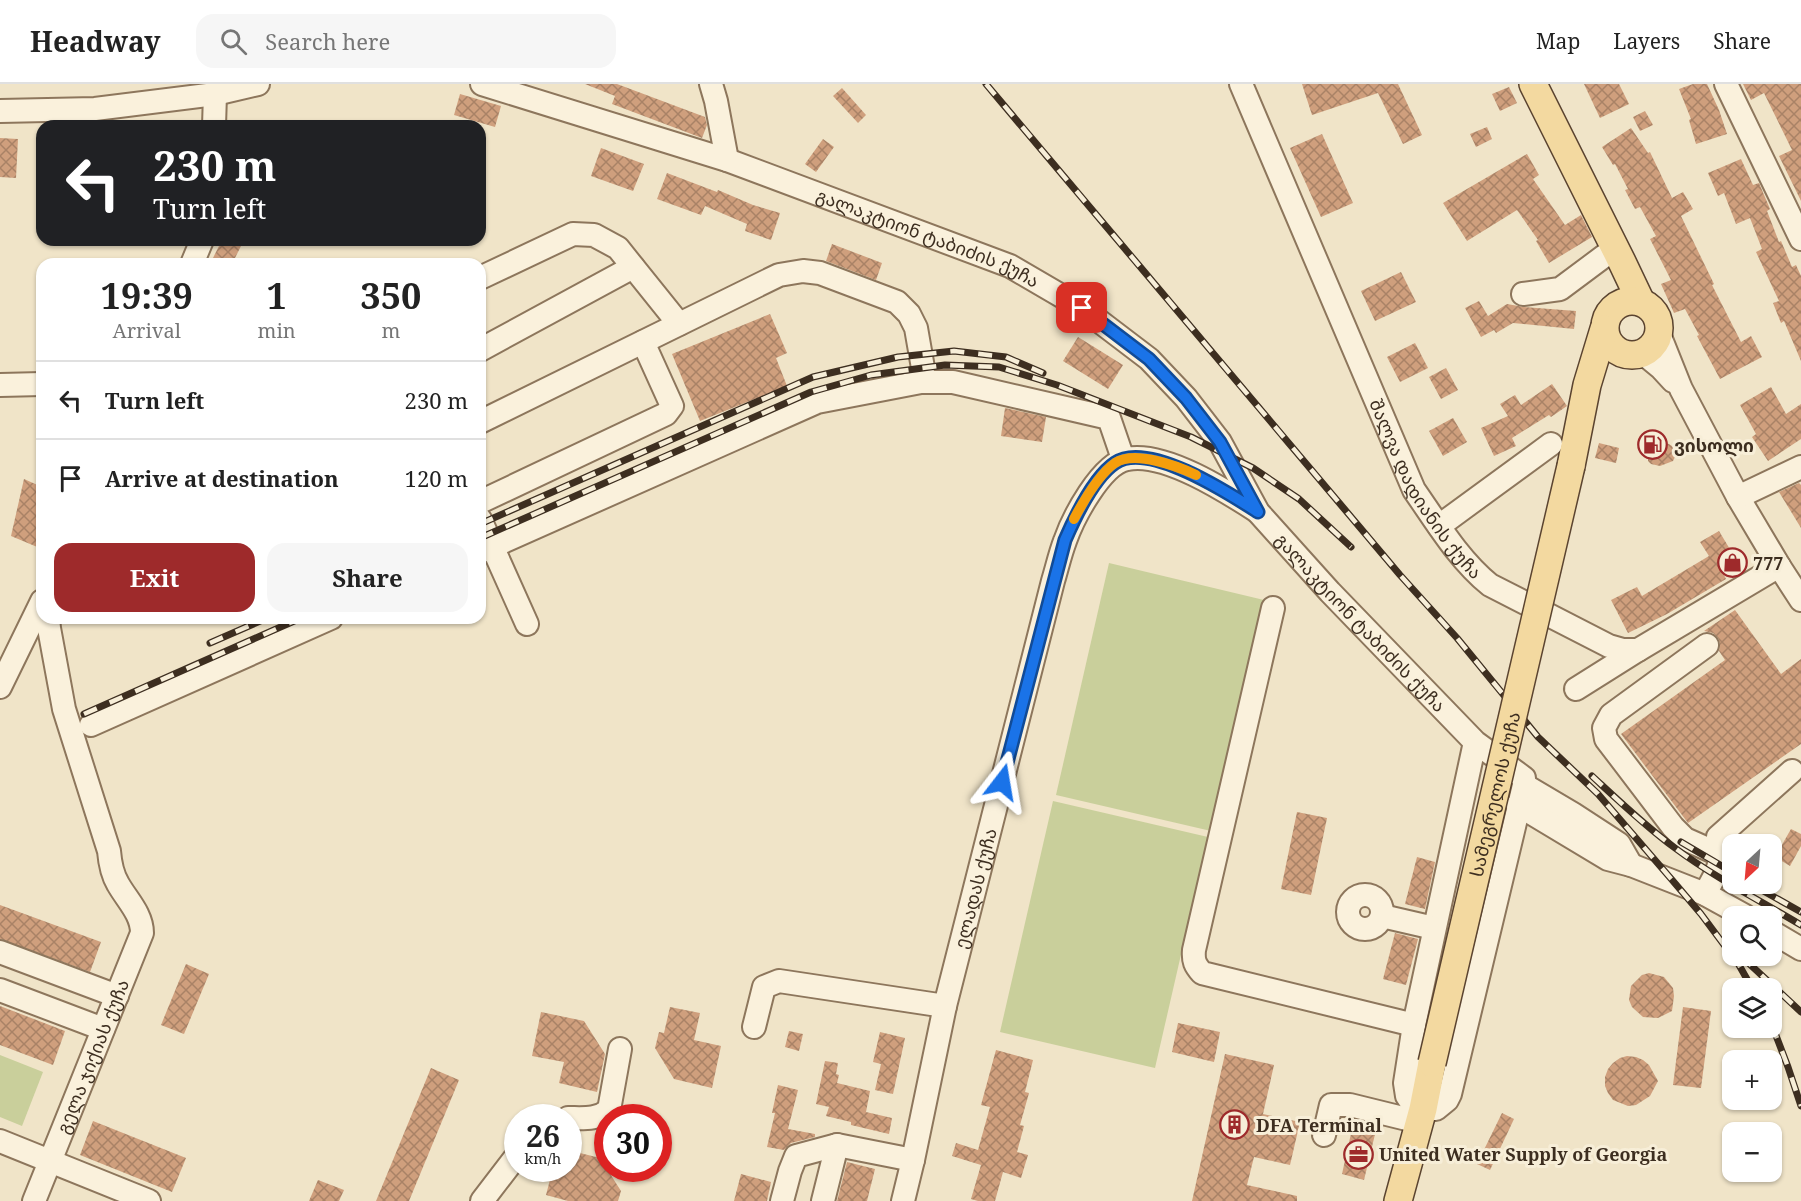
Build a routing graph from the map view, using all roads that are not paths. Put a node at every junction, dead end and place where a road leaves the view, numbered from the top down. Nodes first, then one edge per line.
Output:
1 (258, 84) edge
2 (711, 84) edge
3 (1241, 84) edge
4 (1533, 84) edge
5 (1726, 84) edge
6 (497, 86) edge
7 (215, 94) junction
8 (0, 111) edge
9 (214, 120) edge
10 (727, 160) junction
11 (1801, 239) edge
12 (1619, 255) junction
13 (633, 267) junction
14 (486, 275) edge
15 (1523, 294) dead end
16 (1641, 302) junction
17 (679, 324) junction
18 (1605, 325) junction
19 (643, 342) junction
20 (486, 347) edge
21 (1642, 347) junction
22 (921, 382) junction
23 (36, 384) edge
24 (0, 385) edge
25 (1587, 385) junction
26 (486, 419) edge
27 (1551, 444) dead end
28 (1126, 459) junction
29 (1801, 467) edge
30 (1738, 497) junction
31 (486, 499) edge
32 (1258, 512) junction
33 (1439, 526) junction
34 (486, 549) edge
35 (1793, 583) edge
36 (1273, 608) dead end
37 (36, 613) edge
38 (49, 624) edge
39 (318, 624) edge
40 (527, 624) dead end
41 (1707, 645) dead end
42 (1638, 650) junction
43 (0, 687) edge
44 (1576, 689) dead end
45 (91, 725) dead end
46 (1475, 742) junction
47 (1792, 771) dead end
48 (1521, 795) junction
49 (1721, 855) junction
50 (1705, 894) junction
51 (1726, 906) edge
52 (1382, 916) dead end
53 (1434, 928) junction
54 (1782, 938) edge
55 (1801, 949) edge
56 (0, 952) edge
57 (0, 990) edge
58 (117, 996) junction
59 (945, 1006) junction
60 (1414, 1025) junction
61 (754, 1027) dead end
62 (103, 1029) junction
63 (620, 1049) dead end
64 (1421, 1116) junction
65 (582, 1118) edge
66 (1324, 1135) dead end
67 (0, 1141) edge
68 (837, 1146) junction
69 (914, 1160) junction
70 (50, 1161) junction
71 (504, 1172) edge
72 (34, 1201) edge
73 (149, 1201) edge
74 (482, 1201) edge
75 (782, 1201) edge
76 (823, 1201) edge
77 (903, 1201) edge
78 (1398, 1201) edge

1 - 7 street
2 - 10 street
3 - 33 street, შალვა დადიანის ქუჩა
4 - 12 main road
5 - 11 street
6 - 10 street, გალაკტიონ ტაბიძის ქუჩა
7 - 8 street
7 - 9 street
10 - 32 street, გალაკტიონ ტაბიძის ქუჩა
12 - 15 street
12 - 16 main road
12 - 18 main road, სამეგრელოს ქუჩა
13 - 14 street
13 - 17 street
13 - 20 street
16 - 18 main road
16 - 21 main road
17 - 19 street
17 - 22 street
18 - 21 main road
18 - 25 main road, სამეგრელოს ქუჩა
19 - 26 street
19 - 31 street
21 - 25 main road
21 - 30 street
22 - 28 street
22 - 34 street
23 - 24 street
25 - 64 main road, სამეგრელოს ქუჩა, bridge
27 - 33 street
28 - 32 street
28 - 59 street, ელადას ქუჩა
29 - 30 street
30 - 35 street
32 - 46 street, გალაკტიონ ტაბიძის ქუჩა
33 - 42 street, შალვა დადიანის ქუჩა
34 - 40 street
35 - 42 street
36 - 60 street
37 - 43 street
38 - 58 street, გელა ჯიქიას ქუჩა
39 - 45 street
41 - 49 street
42 - 44 street
46 - 48 street, გალაკტიონ ტაბიძის ქუჩა
46 - 53 street
47 - 49 street
48 - 50 street
48 - 64 street
49 - 50 street
50 - 51 street
52 - 53 street
53 - 60 street
54 - 55 street
56 - 58 street
57 - 62 street
58 - 62 street, გელა ჯიქიას ქუჩა
59 - 61 street
59 - 69 street, ელადას ქუჩა
60 - 64 street
62 - 70 street, გელა ჯიქიას ქუჩა
63 - 65 street
64 - 66 street
64 - 78 main road, სამეგრელოს ქუჩა
67 - 70 street
68 - 69 street
68 - 75 street
68 - 76 street
69 - 77 street, ელადას ქუჩა
70 - 72 street, გელა ჯიქიას ქუჩა
70 - 73 street
71 - 74 street

